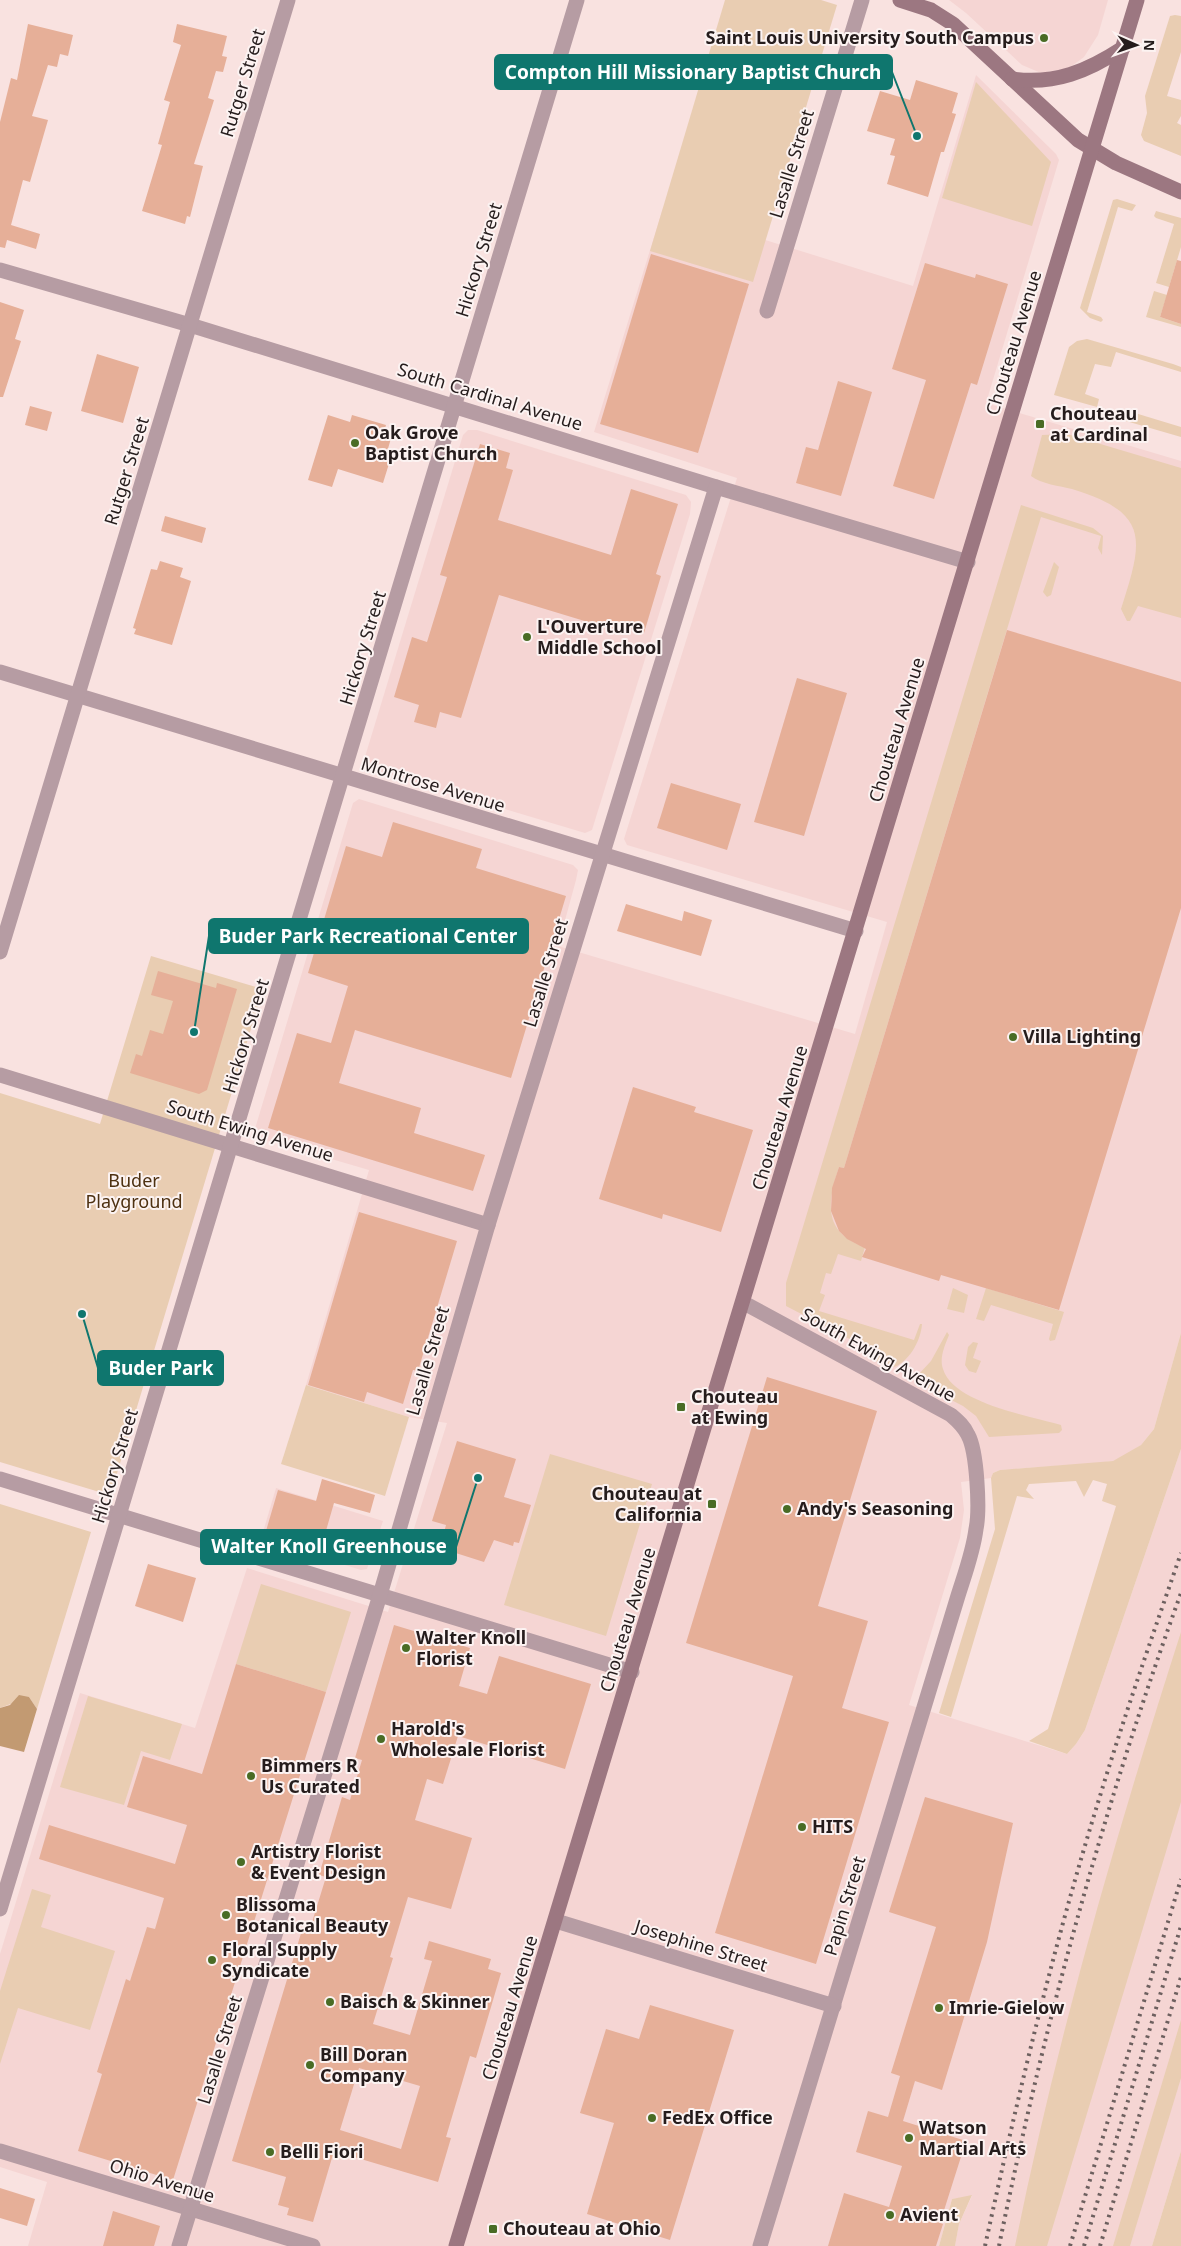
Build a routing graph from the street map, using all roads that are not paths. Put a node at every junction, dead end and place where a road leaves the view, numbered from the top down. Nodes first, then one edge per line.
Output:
1 (288, 0) edge
2 (577, 0) edge
3 (862, 0) edge
4 (900, 0) edge
5 (1137, 0) edge
6 (1123, 48) junction
7 (1012, 79) junction
8 (1092, 149) junction
9 (1181, 192) edge
10 (0, 270) edge
11 (767, 311) dead end
12 (190, 325) junction
13 (455, 406) junction
14 (716, 487) junction
15 (968, 562) junction
16 (0, 672) edge
17 (79, 696) junction
18 (343, 778) junction
19 (602, 855) junction
20 (856, 931) junction
21 (0, 952) edge
22 (0, 1075) edge
23 (232, 1145) junction
24 (488, 1225) junction
25 (744, 1303) junction
26 (974, 1457) joint
27 (0, 1479) edge
28 (120, 1516) junction
29 (380, 1595) junction
30 (632, 1672) junction
31 (0, 1909) edge
32 (556, 1921) junction
33 (834, 2006) junction
34 (0, 2151) edge
35 (190, 2209) junction
36 (179, 2246) edge
37 (313, 2246) edge
38 (456, 2246) edge
39 (760, 2246) edge

1 - 12 street, Rutger Street
2 - 13 street, Hickory Street
3 - 11 street, Lasalle Street
4 - 7 main road
5 - 6 main road, Chouteau Avenue
6 - 7 main road
6 - 8 main road, Chouteau Avenue
7 - 8 main road
8 - 9 main road
8 - 15 main road, Chouteau Avenue
10 - 12 street, South Cardinal Avenue
12 - 13 street, South Cardinal Avenue
12 - 17 street, Rutger Street
13 - 14 street, South Cardinal Avenue
13 - 18 street, Hickory Street
14 - 15 street, South Cardinal Avenue
14 - 19 street, Lasalle Street
15 - 20 main road, Chouteau Avenue
16 - 17 street, Montrose Avenue
17 - 18 street, Montrose Avenue
17 - 21 street, Rutger Street
18 - 19 street, Montrose Avenue
18 - 23 street, Hickory Street
19 - 20 street, Montrose Avenue
19 - 24 street, Lasalle Street
20 - 25 main road, Chouteau Avenue
22 - 23 street, South Ewing Avenue
23 - 24 street, South Ewing Avenue
23 - 28 street, Hickory Street
24 - 29 street, Lasalle Street
25 - 26 street, South Ewing Avenue
25 - 30 main road, Chouteau Avenue
26 - 33 street, Papin Street
27 - 28 street
28 - 29 street
28 - 31 street, Hickory Street
29 - 30 street
29 - 35 street, Lasalle Street
30 - 32 main road, Chouteau Avenue
32 - 33 street, Josephine Street
32 - 38 main road, Chouteau Avenue
33 - 39 street, Papin Street
34 - 35 street, Ohio Avenue
35 - 36 street, Lasalle Street
35 - 37 street, Ohio Avenue

